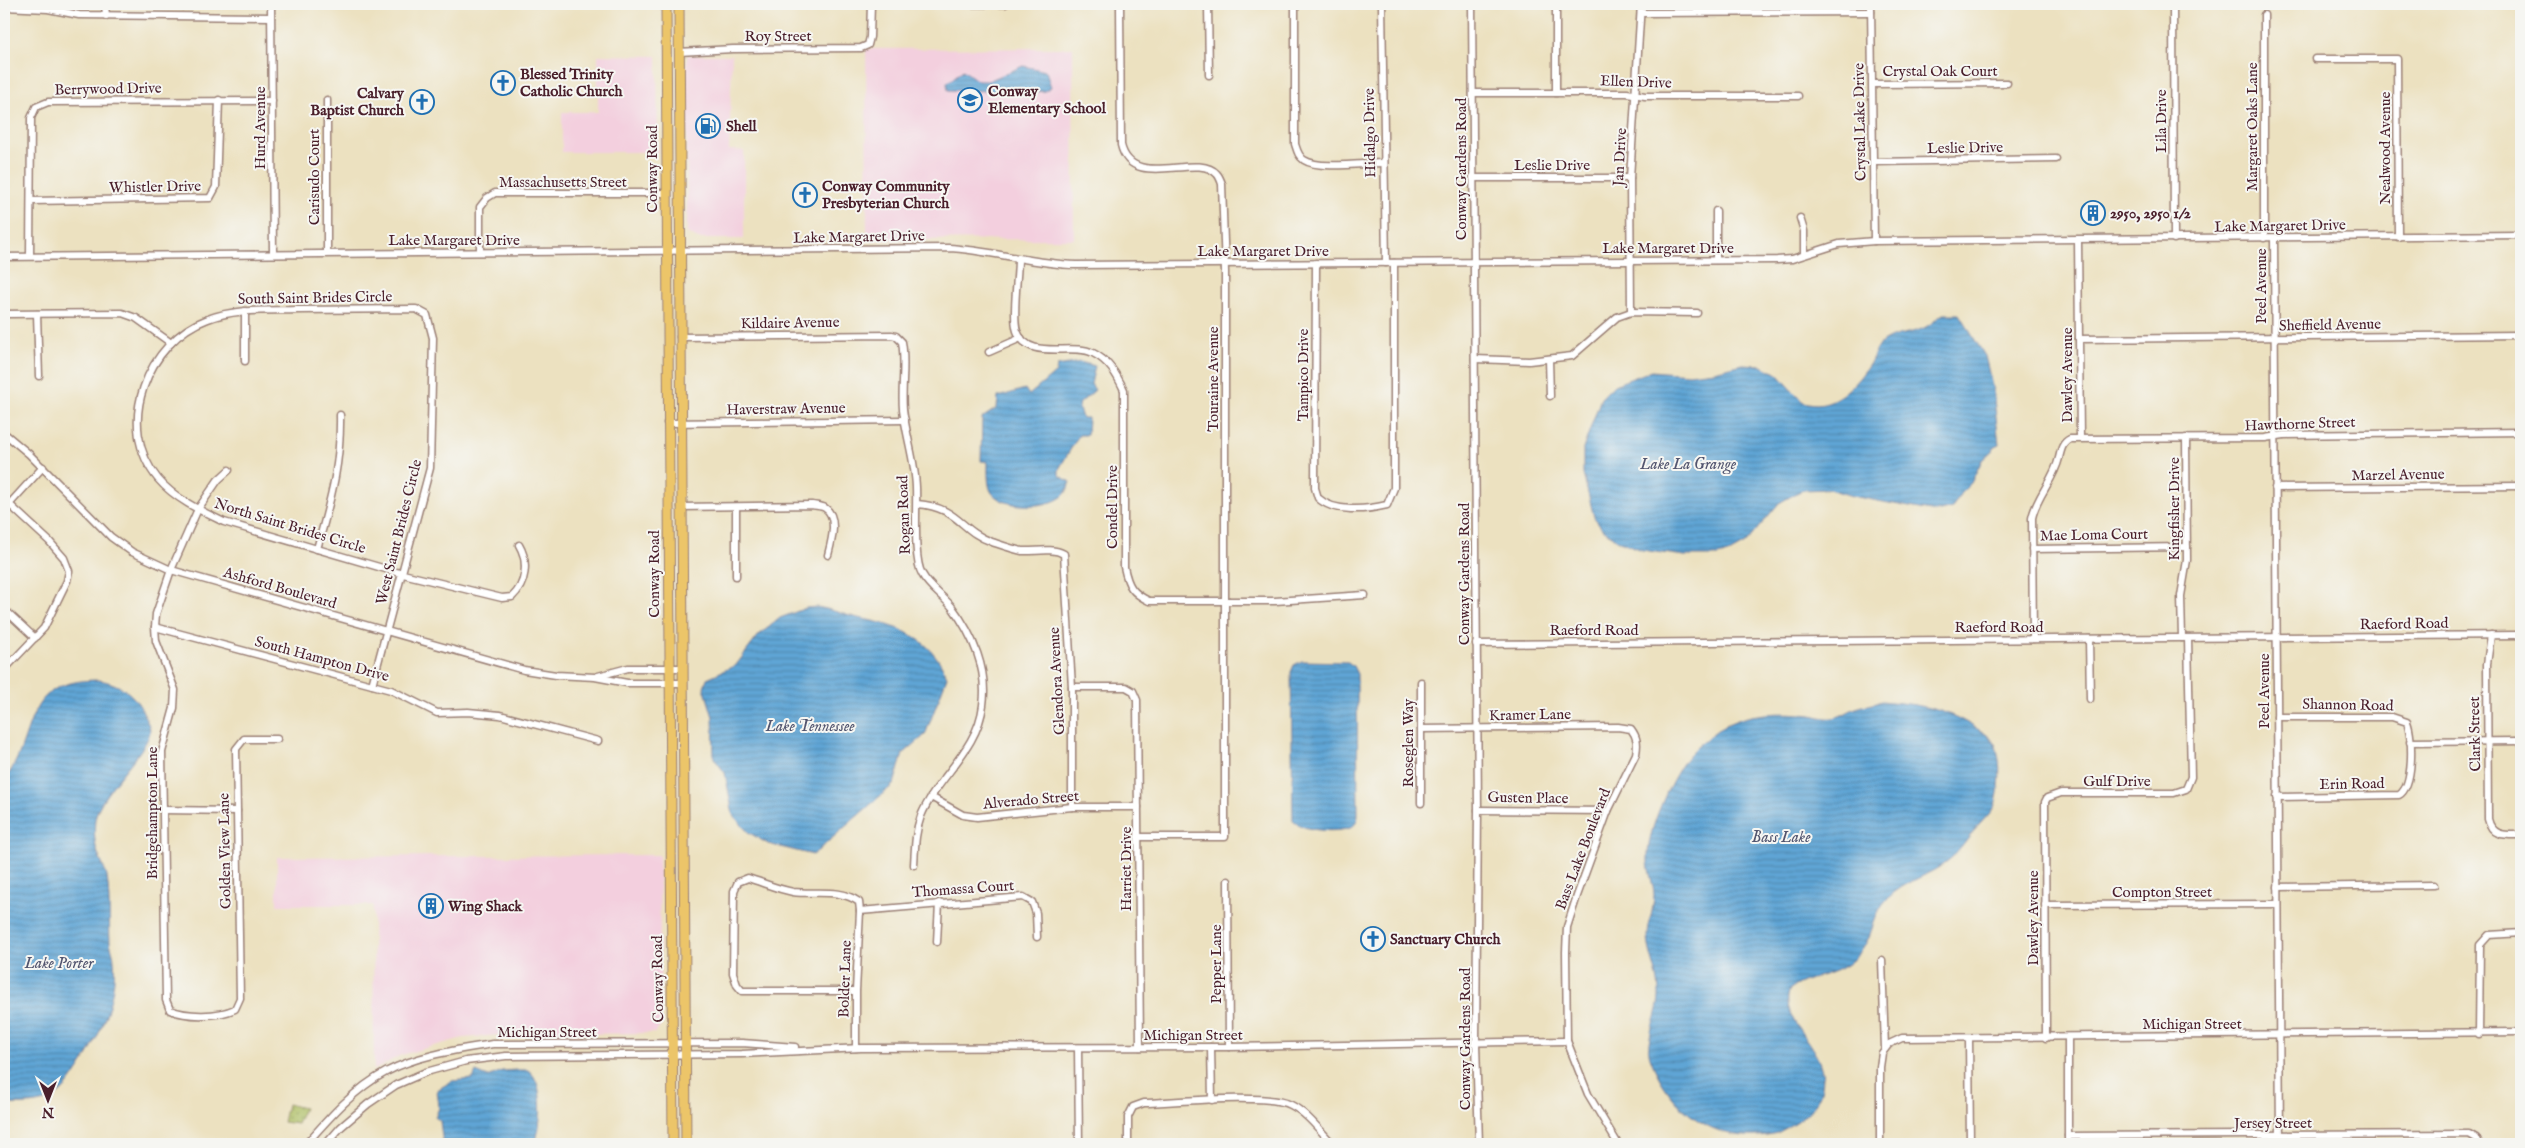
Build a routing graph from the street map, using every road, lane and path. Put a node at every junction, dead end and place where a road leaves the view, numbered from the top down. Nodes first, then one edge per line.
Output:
1 (105, 4) edge
2 (271, 4) edge
3 (666, 4) edge
4 (679, 4) edge
5 (871, 4) edge
6 (952, 4) edge
7 (1005, 4) edge
8 (1120, 4) edge
9 (1208, 4) edge
10 (1295, 4) edge
11 (1382, 4) edge
12 (1472, 4) edge
13 (1556, 4) edge
14 (1641, 4) edge
15 (1871, 4) edge
16 (2173, 4) edge
17 (4, 7) edge
18 (1871, 12) junction
19 (1641, 13) junction
20 (2264, 15) dead end
21 (106, 16) junction
22 (272, 16) junction
23 (679, 52) junction
24 (2316, 58) dead end
25 (1209, 75) dead end
26 (2007, 83) dead end
27 (1873, 84) junction
28 (1556, 92) junction
29 (1473, 93) junction
30 (1636, 95) junction
31 (1798, 96) dead end
32 (219, 100) junction
33 (272, 100) junction
34 (327, 100) dead end
35 (2056, 159) dead end
36 (1874, 162) junction
37 (1383, 163) junction
38 (1473, 178) junction
39 (1630, 178) junction
40 (666, 193) junction
41 (32, 201) junction
42 (1716, 210) dead end
43 (1800, 218) dead end
44 (2521, 235) edge
45 (2398, 237) junction
46 (2264, 238) junction
47 (2274, 238) junction
48 (2174, 239) junction
49 (2078, 240) junction
50 (1874, 241) junction
51 (667, 251) junction
52 (680, 251) junction
53 (480, 252) junction
54 (273, 253) junction
55 (327, 253) junction
56 (1804, 255) junction
57 (4, 256) edge
58 (30, 256) junction
59 (1018, 258) junction
60 (1716, 260) junction
61 (1631, 261) junction
62 (1474, 262) junction
63 (1316, 263) junction
64 (1386, 263) junction
65 (1394, 263) junction
66 (1224, 264) junction
67 (407, 308) joint
68 (245, 311) junction
69 (1632, 312) junction
70 (1697, 313) dead end
71 (4, 314) edge
72 (37, 314) junction
73 (2521, 335) edge
74 (680, 337) junction
75 (900, 338) joint
76 (1021, 338) junction
77 (2274, 338) junction
78 (2079, 339) junction
79 (171, 343) junction
80 (988, 352) dead end
81 (1475, 359) junction
82 (1549, 359) junction
83 (245, 361) dead end
84 (39, 376) dead end
85 (1550, 396) dead end
86 (340, 415) dead end
87 (905, 420) junction
88 (667, 423) junction
89 (681, 423) junction
90 (2521, 432) edge
91 (4, 433) edge
92 (2275, 436) junction
93 (2080, 438) junction
94 (2186, 438) junction
95 (43, 467) junction
96 (229, 470) dead end
97 (2521, 486) edge
98 (2275, 488) junction
99 (9, 504) junction
100 (917, 504) junction
101 (681, 507) junction
102 (736, 507) junction
103 (198, 509) junction
104 (4, 510) edge
105 (518, 545) dead end
106 (2187, 547) junction
107 (317, 549) junction
108 (2032, 549) junction
109 (828, 555) dead end
110 (171, 570) junction
111 (403, 574) junction
112 (736, 576) dead end
113 (1365, 594) dead end
114 (1226, 600) junction
115 (4, 609) edge
116 (155, 627) junction
117 (387, 633) junction
118 (2491, 635) junction
119 (2521, 635) edge
120 (2276, 637) junction
121 (35, 638) junction
122 (2185, 638) junction
123 (2032, 639) junction
124 (2090, 640) junction
125 (1476, 644) junction
126 (668, 668) junction
127 (682, 668) junction
128 (4, 670) edge
129 (595, 677) junction
130 (1421, 682) dead end
131 (668, 683) junction
132 (682, 683) junction
133 (372, 685) junction
134 (1072, 686) junction
135 (2090, 700) dead end
136 (2277, 717) junction
137 (1421, 728) junction
138 (1477, 728) junction
139 (1636, 735) joint
140 (277, 739) dead end
141 (598, 741) dead end
142 (2488, 741) junction
143 (2521, 741) edge
144 (2410, 742) junction
145 (669, 778) junction
146 (2186, 789) joint
147 (931, 797) junction
148 (2047, 798) joint
149 (2277, 798) junction
150 (1421, 803) dead end
151 (1072, 807) junction
152 (1138, 808) junction
153 (163, 810) junction
154 (237, 810) junction
155 (1478, 810) junction
156 (1608, 811) junction
157 (683, 834) junction
158 (2521, 835) edge
159 (1138, 836) junction
160 (914, 865) dead end
161 (1228, 881) dead end
162 (2434, 885) dead end
163 (2278, 886) junction
164 (939, 903) junction
165 (2278, 904) junction
166 (2045, 905) junction
167 (860, 910) junction
168 (2521, 933) edge
169 (1037, 937) dead end
170 (937, 942) dead end
171 (1882, 960) dead end
172 (856, 991) junction
173 (240, 998) joint
174 (2521, 1032) edge
175 (2479, 1034) junction
176 (2503, 1034) junction
177 (2280, 1036) junction
178 (2521, 1036) edge
179 (1969, 1038) junction
180 (2046, 1038) junction
181 (2068, 1038) junction
182 (1567, 1041) junction
183 (1476, 1043) junction
184 (672, 1044) junction
185 (686, 1044) junction
186 (1211, 1047) junction
187 (1229, 1047) junction
188 (856, 1048) junction
189 (1078, 1048) junction
190 (1140, 1048) junction
191 (1885, 1048) junction
192 (819, 1049) junction
193 (672, 1055) junction
194 (686, 1055) junction
195 (1212, 1100) junction
196 (2280, 1135) junction
197 (2068, 1136) junction
198 (2477, 1141) edge
199 (306, 1144) edge
200 (326, 1144) edge
201 (673, 1144) edge
202 (686, 1144) edge
203 (1079, 1144) edge
204 (1128, 1144) edge
205 (1333, 1144) edge
206 (1479, 1144) edge
207 (1618, 1144) edge
208 (1880, 1144) edge
209 (1970, 1144) edge
210 (2068, 1144) edge
211 (2280, 1144) edge

1 - 21 street
2 - 22 street, Hurd Avenue
3 - 40 main road, Conway Road
4 - 23 main road, Conway Road
5 - 23 street, Roy Street
6 - 7 street
8 - 66 street, Touraine Avenue
9 - 25 street
10 - 37 street
11 - 37 street, Hidalgo Drive
12 - 29 street, Conway Gardens Road
13 - 28 street
14 - 19 street, Jan Drive
15 - 18 street, Crystal Lake Drive
16 - 48 street, Lila Drive
17 - 21 street
18 - 19 street
18 - 27 street, Crystal Lake Drive
19 - 30 street, Jan Drive
20 - 46 street, Margaret Oaks Lane
21 - 22 street
22 - 33 street, Hurd Avenue
23 - 52 main road, Conway Road
24 - 45 street, Nealwood Avenue
26 - 27 street, Crystal Oak Court
27 - 36 street, Crystal Lake Drive
28 - 29 street, Ellen Drive
28 - 30 street, Ellen Drive
29 - 38 street, Conway Gardens Road
30 - 31 street, Ellen Drive
30 - 39 street, Jan Drive
32 - 33 street, Berrywood Drive
32 - 41 street, Whistler Drive
32 - 41 street, Berrywood Drive
33 - 54 street, Hurd Avenue
34 - 55 street, Carisudo Court
35 - 36 street, Leslie Drive
36 - 50 street, Crystal Lake Drive
37 - 64 street, Hidalgo Drive
38 - 39 street, Leslie Drive
38 - 62 street, Conway Gardens Road
39 - 61 street, Jan Drive
40 - 51 main road, Conway Road
40 - 53 street, Massachusetts Street
41 - 58 street, Berrywood Drive
42 - 60 street
43 - 56 street
44 - 45 street, Lake Margaret Drive
45 - 47 street, Lake Margaret Drive
46 - 47 street, Lake Margaret Drive
46 - 48 street, Lake Margaret Drive
47 - 77 street, Peel Avenue
48 - 49 street, Lake Margaret Drive
49 - 50 street, Lake Margaret Drive
49 - 78 street, Dawley Avenue
50 - 56 street, Lake Margaret Drive
51 - 52 street, Lake Margaret Drive
51 - 53 street, Lake Margaret Drive
51 - 88 main road, Conway Road
52 - 59 street, Lake Margaret Drive
52 - 74 main road, Conway Road
53 - 55 street, Lake Margaret Drive
54 - 55 street, Lake Margaret Drive
54 - 58 street, Lake Margaret Drive
56 - 60 street, Lake Margaret Drive
57 - 58 street, Lake Margaret Drive
59 - 66 street, Lake Margaret Drive
59 - 76 street
60 - 61 street, Lake Margaret Drive
61 - 62 street, Lake Margaret Drive
61 - 69 street, Jan Drive
62 - 65 street, Lake Margaret Drive
62 - 81 street, Conway Gardens Road
63 - 64 street, Lake Margaret Drive
63 - 65 street, Tampico Drive
63 - 66 street, Lake Margaret Drive
64 - 65 street, Lake Margaret Drive
66 - 114 street, Touraine Avenue
67 - 68 street, South Saint Brides Circle
67 - 111 street, West Saint Brides Circle
68 - 79 street, South Saint Brides Circle
68 - 83 street
69 - 70 street
69 - 82 street
71 - 72 street
72 - 79 street
72 - 84 street
73 - 77 street, Sheffield Avenue
74 - 75 street, Kildaire Avenue
74 - 89 main road, Conway Road
75 - 87 street, Rogan Road
76 - 80 street
76 - 114 street, Condel Drive
77 - 78 street, Sheffield Avenue
77 - 92 street, Peel Avenue
78 - 93 street, Dawley Avenue
79 - 103 street, South Saint Brides Circle
81 - 82 street
81 - 125 street, Conway Gardens Road
82 - 85 street
86 - 107 street
87 - 89 street, Haverstraw Avenue
87 - 100 street, Rogan Road
88 - 89 street, Haverstraw Avenue
88 - 126 main road, Conway Road
89 - 101 main road, Conway Road
90 - 92 street, Hawthorne Street
91 - 95 street, Ashford Boulevard
92 - 94 street, Hawthorne Street
92 - 98 street, Peel Avenue
93 - 94 street, Hawthorne Street
93 - 108 street, Dawley Avenue
94 - 106 street, Kingfisher Drive
95 - 99 street
95 - 110 street, Ashford Boulevard
96 - 103 street, Bridgehampton Lane
97 - 98 street, Marzel Avenue
98 - 120 street, Peel Avenue
99 - 104 street
99 - 121 street
100 - 134 street, Glendora Avenue
100 - 147 street, Rogan Road
101 - 102 street
101 - 127 main road, Conway Road
102 - 109 street
102 - 112 street
103 - 107 street, North Saint Brides Circle
103 - 110 street, Bridgehampton Lane
105 - 111 street, North Saint Brides Circle
106 - 108 street, Mae Loma Court
106 - 122 street, Kingfisher Drive
107 - 111 street, North Saint Brides Circle
108 - 123 street, Dawley Avenue
110 - 116 street, Bridgehampton Lane
110 - 117 street, Ashford Boulevard
111 - 117 street, West Saint Brides Circle
113 - 114 street, Condel Drive
114 - 159 street, Touraine Avenue
115 - 121 street
116 - 133 street, South Hampton Drive
116 - 153 street, Bridgehampton Lane
117 - 129 street, Ashford Boulevard
117 - 133 street, West Saint Brides Circle
118 - 119 street, Raeford Road
118 - 120 street, Raeford Road
118 - 142 street, Clark Street
120 - 122 street, Raeford Road
120 - 136 street, Peel Avenue
121 - 128 street
122 - 124 street, Raeford Road
122 - 146 street, Kingfisher Drive
123 - 124 street, Raeford Road
123 - 125 street, Raeford Road
124 - 135 street
125 - 138 street, Conway Gardens Road
126 - 127 street, Ashford Boulevard
126 - 129 street, Ashford Boulevard
126 - 131 main road, Conway Road
127 - 132 main road, Conway Road
129 - 131 street, Ashford Boulevard
130 - 137 street, Roseglen Way
131 - 132 street, Ashford Boulevard
131 - 145 main road, Conway Road
132 - 157 main road, Conway Road
133 - 141 street, South Hampton Drive
134 - 151 street, Glendora Avenue
134 - 152 street, Harriet Drive
136 - 144 street, Shannon Road
136 - 149 street, Peel Avenue
137 - 138 street, Kramer Lane
137 - 150 street, Roseglen Way
138 - 139 street, Kramer Lane
138 - 155 street, Conway Gardens Road
139 - 156 street, Bass Lake Boulevard
140 - 154 street, Golden View Lane
142 - 143 street
142 - 144 street
142 - 158 street, Clark Street
144 - 149 street, Erin Road
145 - 157 main road
145 - 184 main road, Conway Road
146 - 148 street, Gulf Drive
147 - 151 street, Alverado Street
147 - 160 street, Rogan Road
148 - 166 street, Dawley Avenue
149 - 163 street, Peel Avenue
151 - 152 street, Alverado Street
152 - 159 street, Harriet Drive
153 - 154 street
153 - 173 street, Bridgehampton Lane
154 - 173 street, Golden View Lane
155 - 156 street, Gusten Place
155 - 183 street, Conway Gardens Road
156 - 182 street, Bass Lake Boulevard
157 - 185 main road, Conway Road
159 - 190 street, Harriet Drive
161 - 187 street, Pepper Lane
162 - 163 street
163 - 165 street, Peel Avenue
164 - 167 street, Thomassa Court
164 - 169 street, Thomassa Court
164 - 170 street
165 - 166 street, Compton Street
165 - 177 street, Peel Avenue
166 - 180 street, Dawley Avenue
167 - 172 street, Bolder Lane
167 - 172 street
168 - 175 street
171 - 191 street
172 - 188 street, Bolder Lane
174 - 176 street, Michigan Street
175 - 176 street, Michigan Street
175 - 177 street, Michigan Street
176 - 178 street, Michigan Street
177 - 181 street, Michigan Street
177 - 196 street, Peel Avenue
179 - 180 street, Michigan Street
179 - 191 street, Michigan Street
179 - 209 street
180 - 181 street, Michigan Street
181 - 197 street
182 - 183 street, Michigan Street
182 - 207 street, Bass Lake Boulevard
183 - 187 street, Michigan Street
183 - 206 street, Conway Gardens Road
184 - 185 street, Michigan Street
184 - 193 main road, Conway Road
184 - 199 street, Michigan Street
185 - 192 street, Michigan Street
185 - 194 main road, Conway Road
186 - 187 street, Michigan Street
186 - 190 street, Michigan Street
186 - 195 street
188 - 189 street, Michigan Street
188 - 192 street, Michigan Street
189 - 190 street, Michigan Street
189 - 203 street
191 - 208 street
192 - 194 street, Michigan Street
193 - 194 street, Michigan Street
193 - 200 street, Michigan Street
193 - 201 main road, Conway Road
194 - 202 main road, Conway Road
195 - 204 street
195 - 205 street
196 - 197 street, Jersey Street
196 - 198 street, Jersey Street
196 - 211 street, Peel Avenue
197 - 210 street

